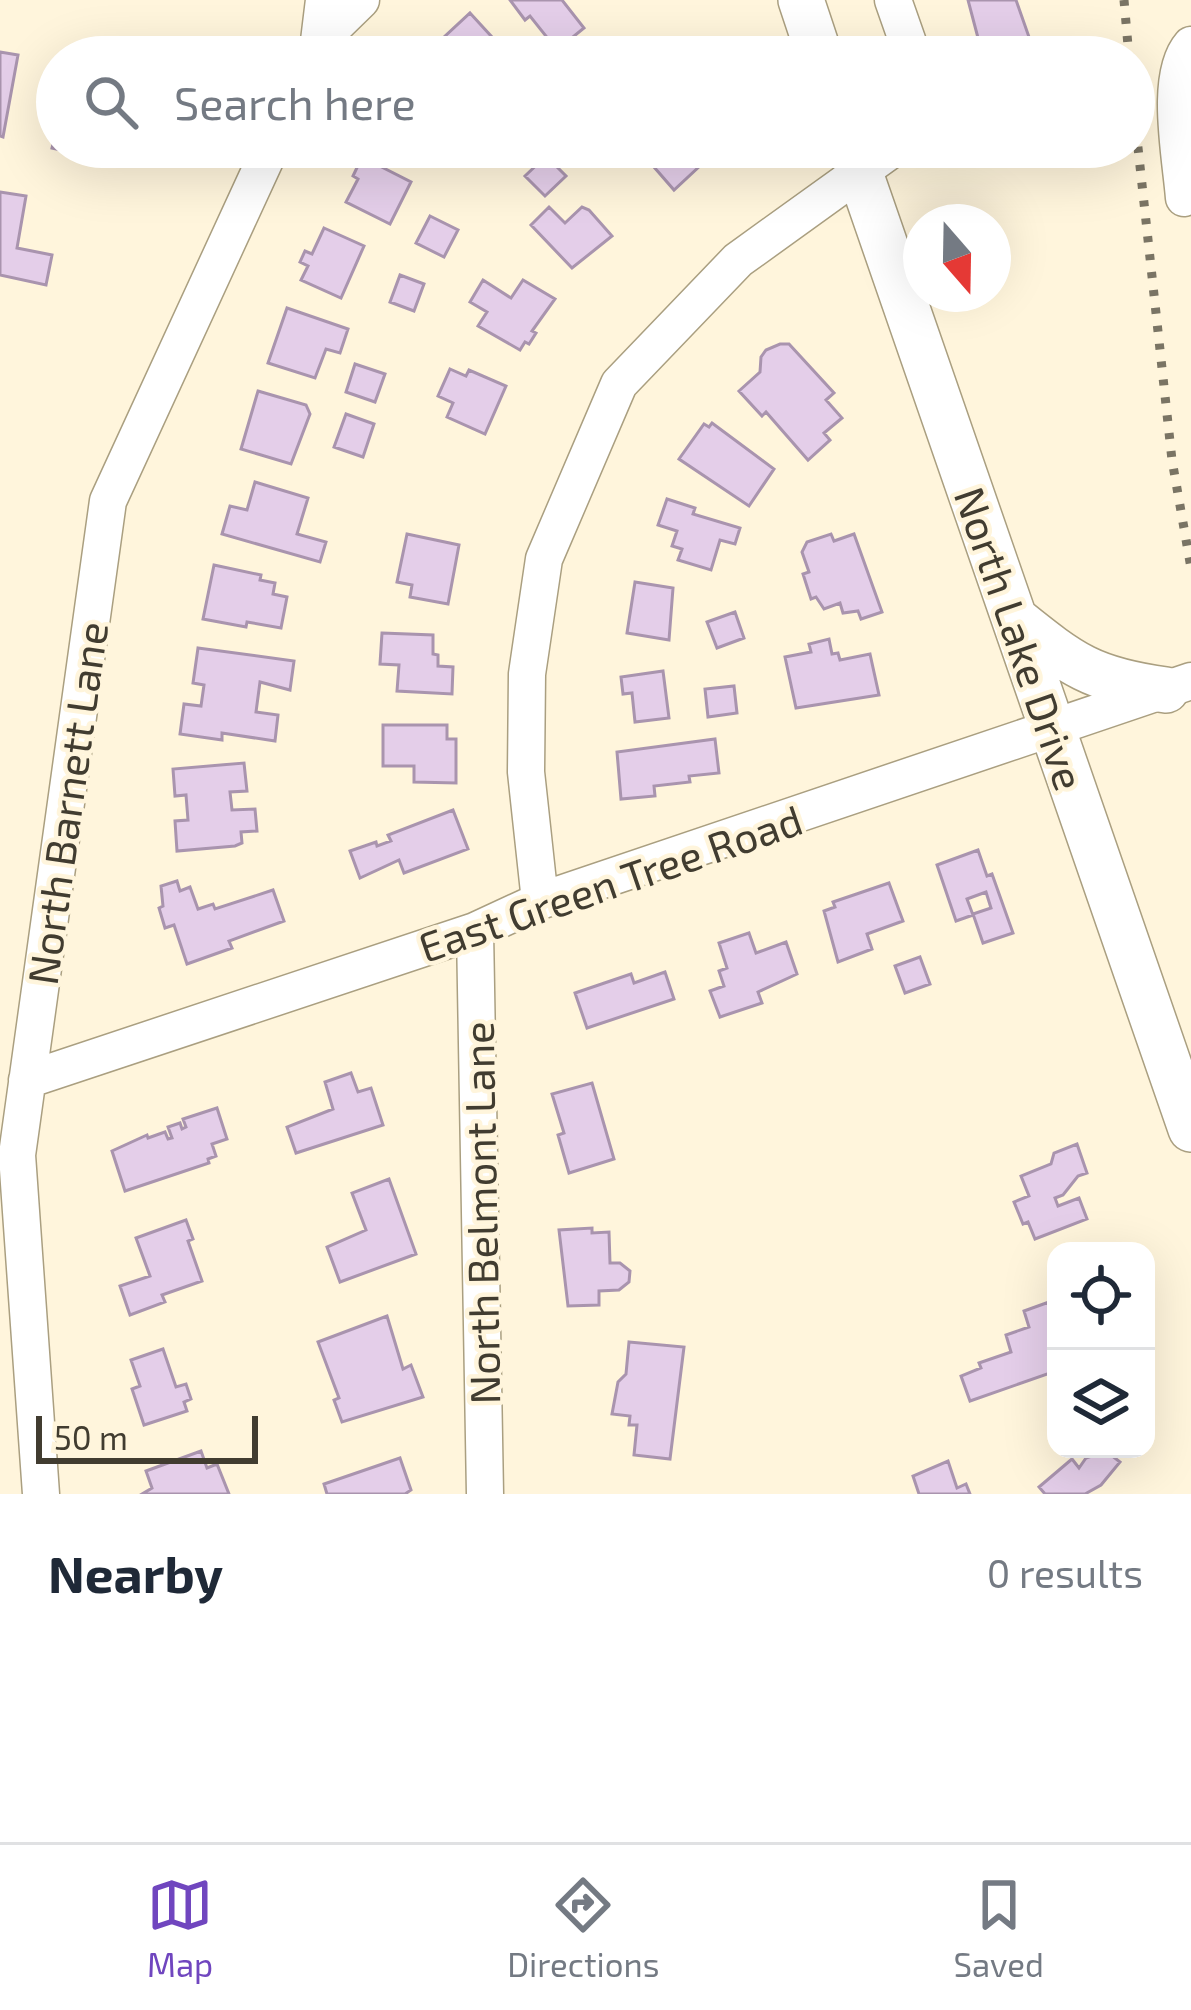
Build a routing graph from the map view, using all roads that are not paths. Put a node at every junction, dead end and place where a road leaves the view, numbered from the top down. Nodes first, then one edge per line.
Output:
1 (324, 0) edge
2 (361, 0) edge
3 (801, 0) edge
4 (893, 0) edge
5 (317, 36) edge
6 (327, 36) edge
7 (813, 36) edge
8 (906, 36) edge
9 (1191, 45) edge
10 (261, 168) edge
11 (853, 168) edge
12 (872, 168) edge
13 (1184, 198) dead end
14 (1012, 617) junction
15 (1178, 686) edge
16 (1054, 730) junction
17 (540, 901) junction
18 (476, 932) junction
19 (27, 1080) junction
20 (1191, 1129) edge
21 (41, 1494) edge
22 (485, 1494) edge

1 - 5 street
2 - 6 street
3 - 7 main road
4 - 8 street
9 - 13 street
10 - 19 street, North Barnett Lane
11 - 17 street
12 - 14 main road, North Lake Drive
14 - 15 main road
14 - 16 main road, North Lake Drive
15 - 16 street, East Green Tree Road
16 - 17 street, East Green Tree Road
16 - 20 main road, North Lake Drive
17 - 18 street, East Green Tree Road
18 - 19 street, East Green Tree Road
18 - 22 street, North Belmont Lane
19 - 21 street, North Barnett Lane

